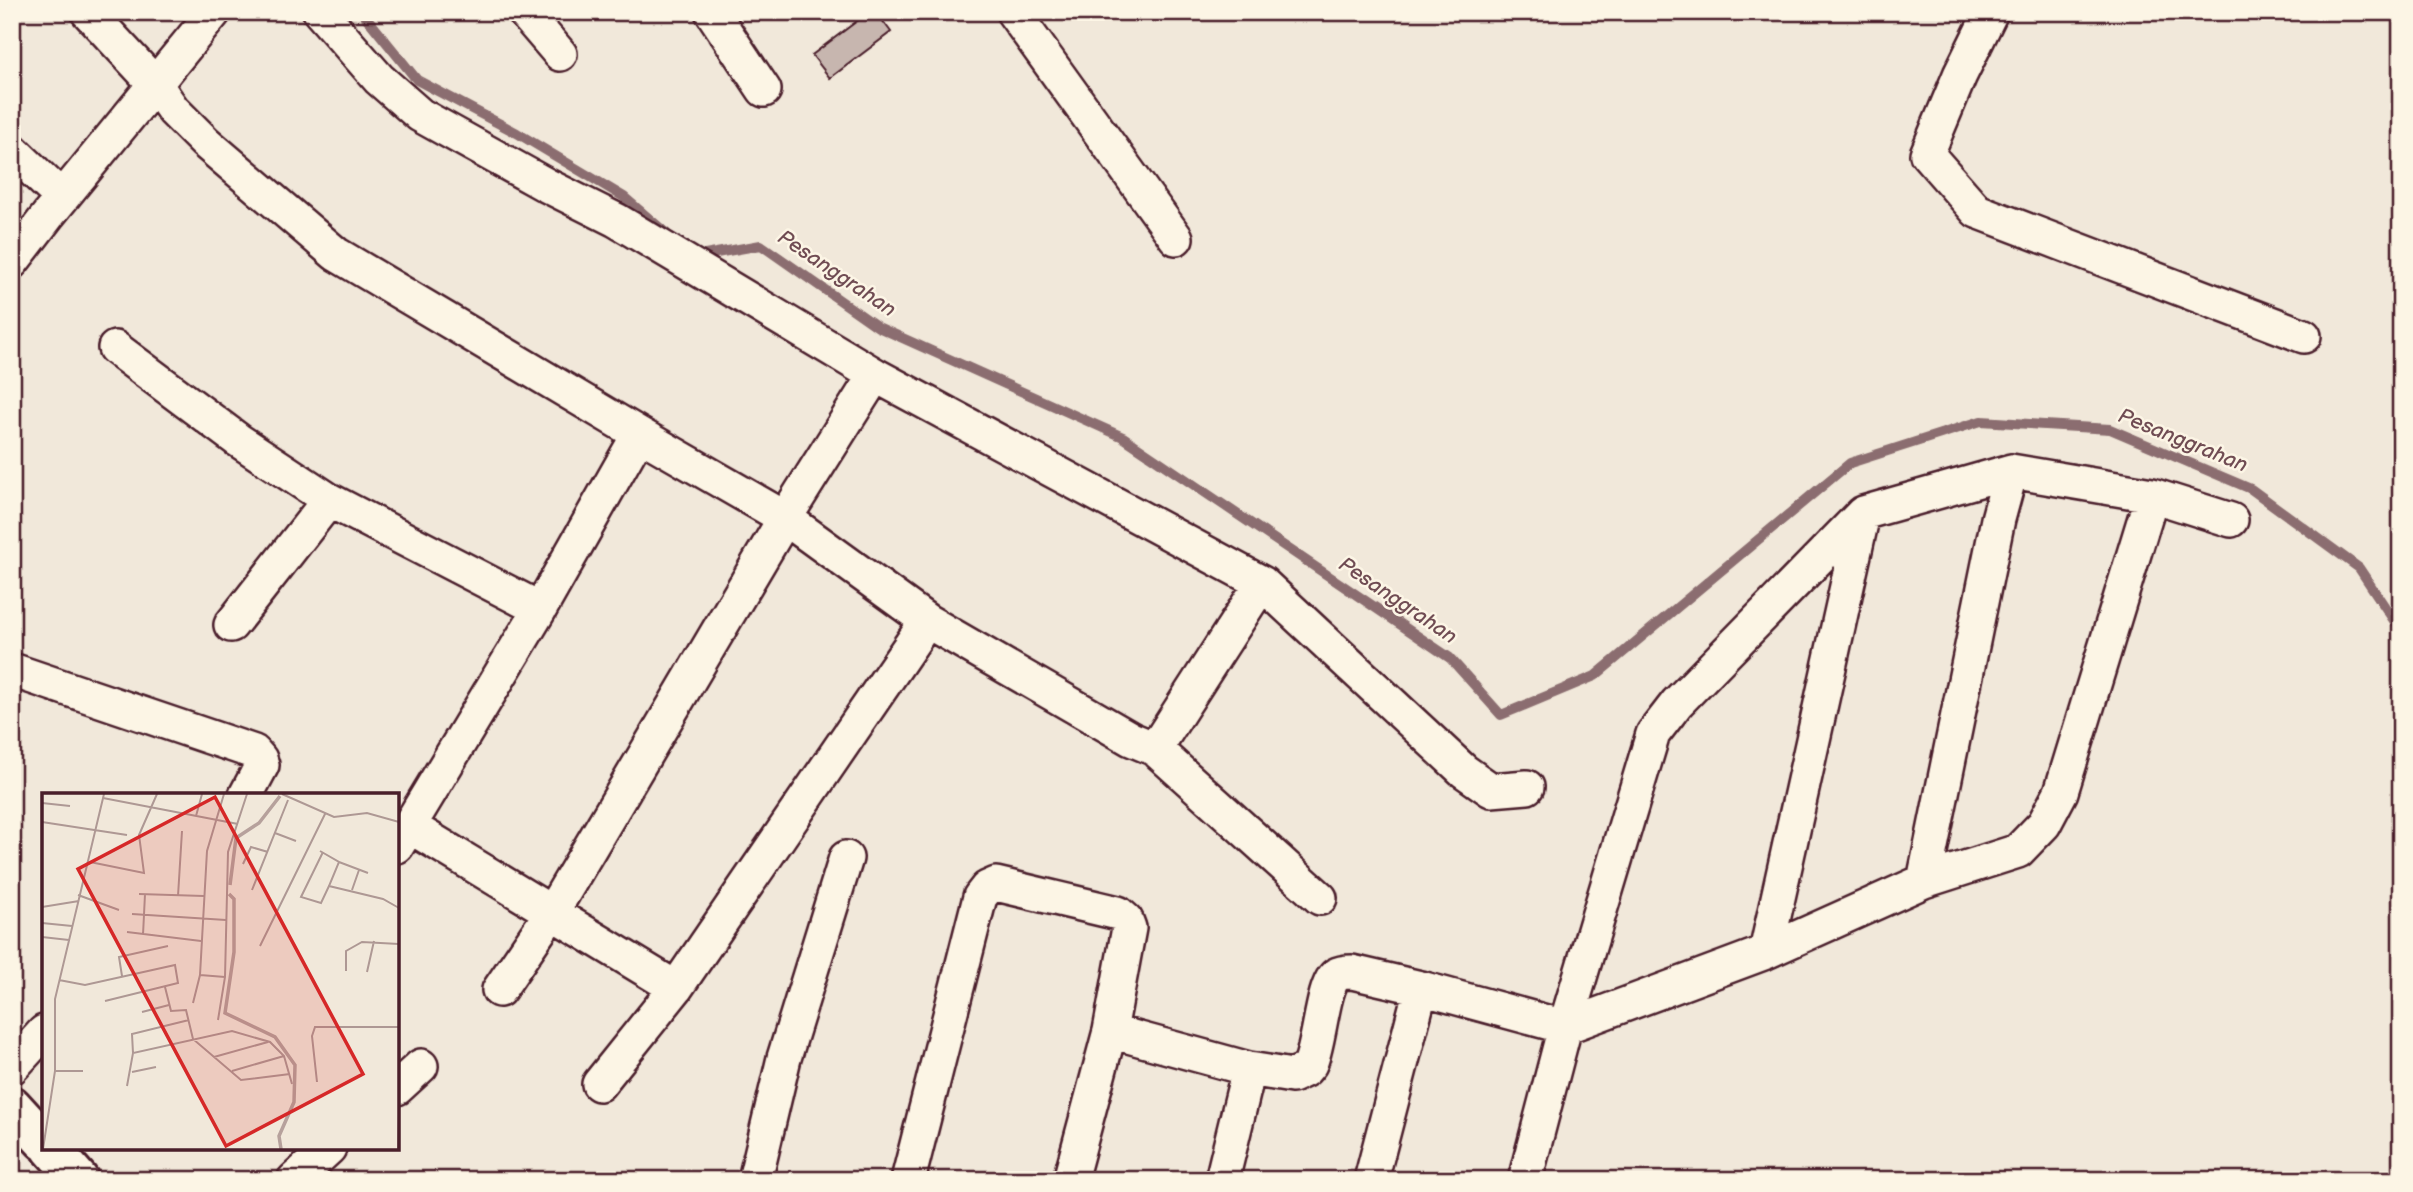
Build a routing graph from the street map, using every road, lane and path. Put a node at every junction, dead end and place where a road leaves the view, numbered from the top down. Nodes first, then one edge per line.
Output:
1 (88, 12) edge
2 (214, 12) edge
3 (320, 12) edge
4 (524, 12) edge
5 (712, 12) edge
6 (1013, 12) edge
7 (1991, 12) edge
8 (560, 54) dead end
9 (155, 84) junction
10 (764, 90) dead end
11 (12, 150) edge
12 (62, 198) junction
13 (1177, 238) dead end
14 (12, 262) edge
15 (2304, 336) dead end
16 (115, 348) dead end
17 (876, 375) junction
18 (639, 434) junction
19 (2011, 471) junction
20 (2152, 495) junction
21 (329, 500) junction
22 (1863, 513) junction
23 (785, 518) junction
24 (2231, 520) dead end
25 (1262, 583) junction
26 (540, 609) junction
27 (928, 621) junction
28 (231, 625) dead end
29 (12, 670) edge
30 (1155, 749) junction
31 (1527, 787) dead end
32 (247, 793) edge
33 (403, 836) edge
34 (846, 858) dead end
35 (1924, 881) junction
36 (1320, 898) dead end
37 (552, 912) junction
38 (1766, 953) junction
39 (676, 988) junction
40 (1421, 988) junction
41 (499, 990) dead end
42 (1565, 1027) junction
43 (1110, 1031) junction
44 (42, 1034) edge
45 (12, 1067) edge
46 (1249, 1069) junction
47 (599, 1084) dead end
48 (12, 1106) edge
49 (42, 1138) edge
50 (53, 1150) edge
51 (328, 1150) edge
52 (79, 1180) edge
53 (294, 1180) edge
54 (755, 1180) edge
55 (908, 1180) edge
56 (1070, 1180) edge
57 (1222, 1180) edge
58 (1371, 1180) edge
59 (1525, 1180) edge

1 - 9 street
2 - 9 street
3 - 17 street
4 - 8 street
5 - 10 street
6 - 13 street
7 - 15 street
9 - 12 street
9 - 18 street
11 - 12 street
12 - 14 street
16 - 21 street
17 - 23 street
17 - 25 street
18 - 23 street
18 - 26 street
19 - 20 street
19 - 22 street
19 - 35 street
20 - 24 street
20 - 35 street
21 - 26 street
21 - 28 street
22 - 38 street
22 - 42 street
23 - 27 street
23 - 37 street
25 - 30 street
25 - 31 street
26 - 33 street
27 - 30 street
27 - 39 street
29 - 32 street
30 - 36 street
33 - 37 street
34 - 54 street
35 - 38 street
37 - 39 street
37 - 41 street
38 - 42 street
39 - 47 street
40 - 42 street
40 - 46 street
40 - 58 street
42 - 59 street
43 - 46 street
43 - 55 street
43 - 56 street
44 - 45 street
46 - 57 street
48 - 49 street
50 - 52 street
51 - 53 street

